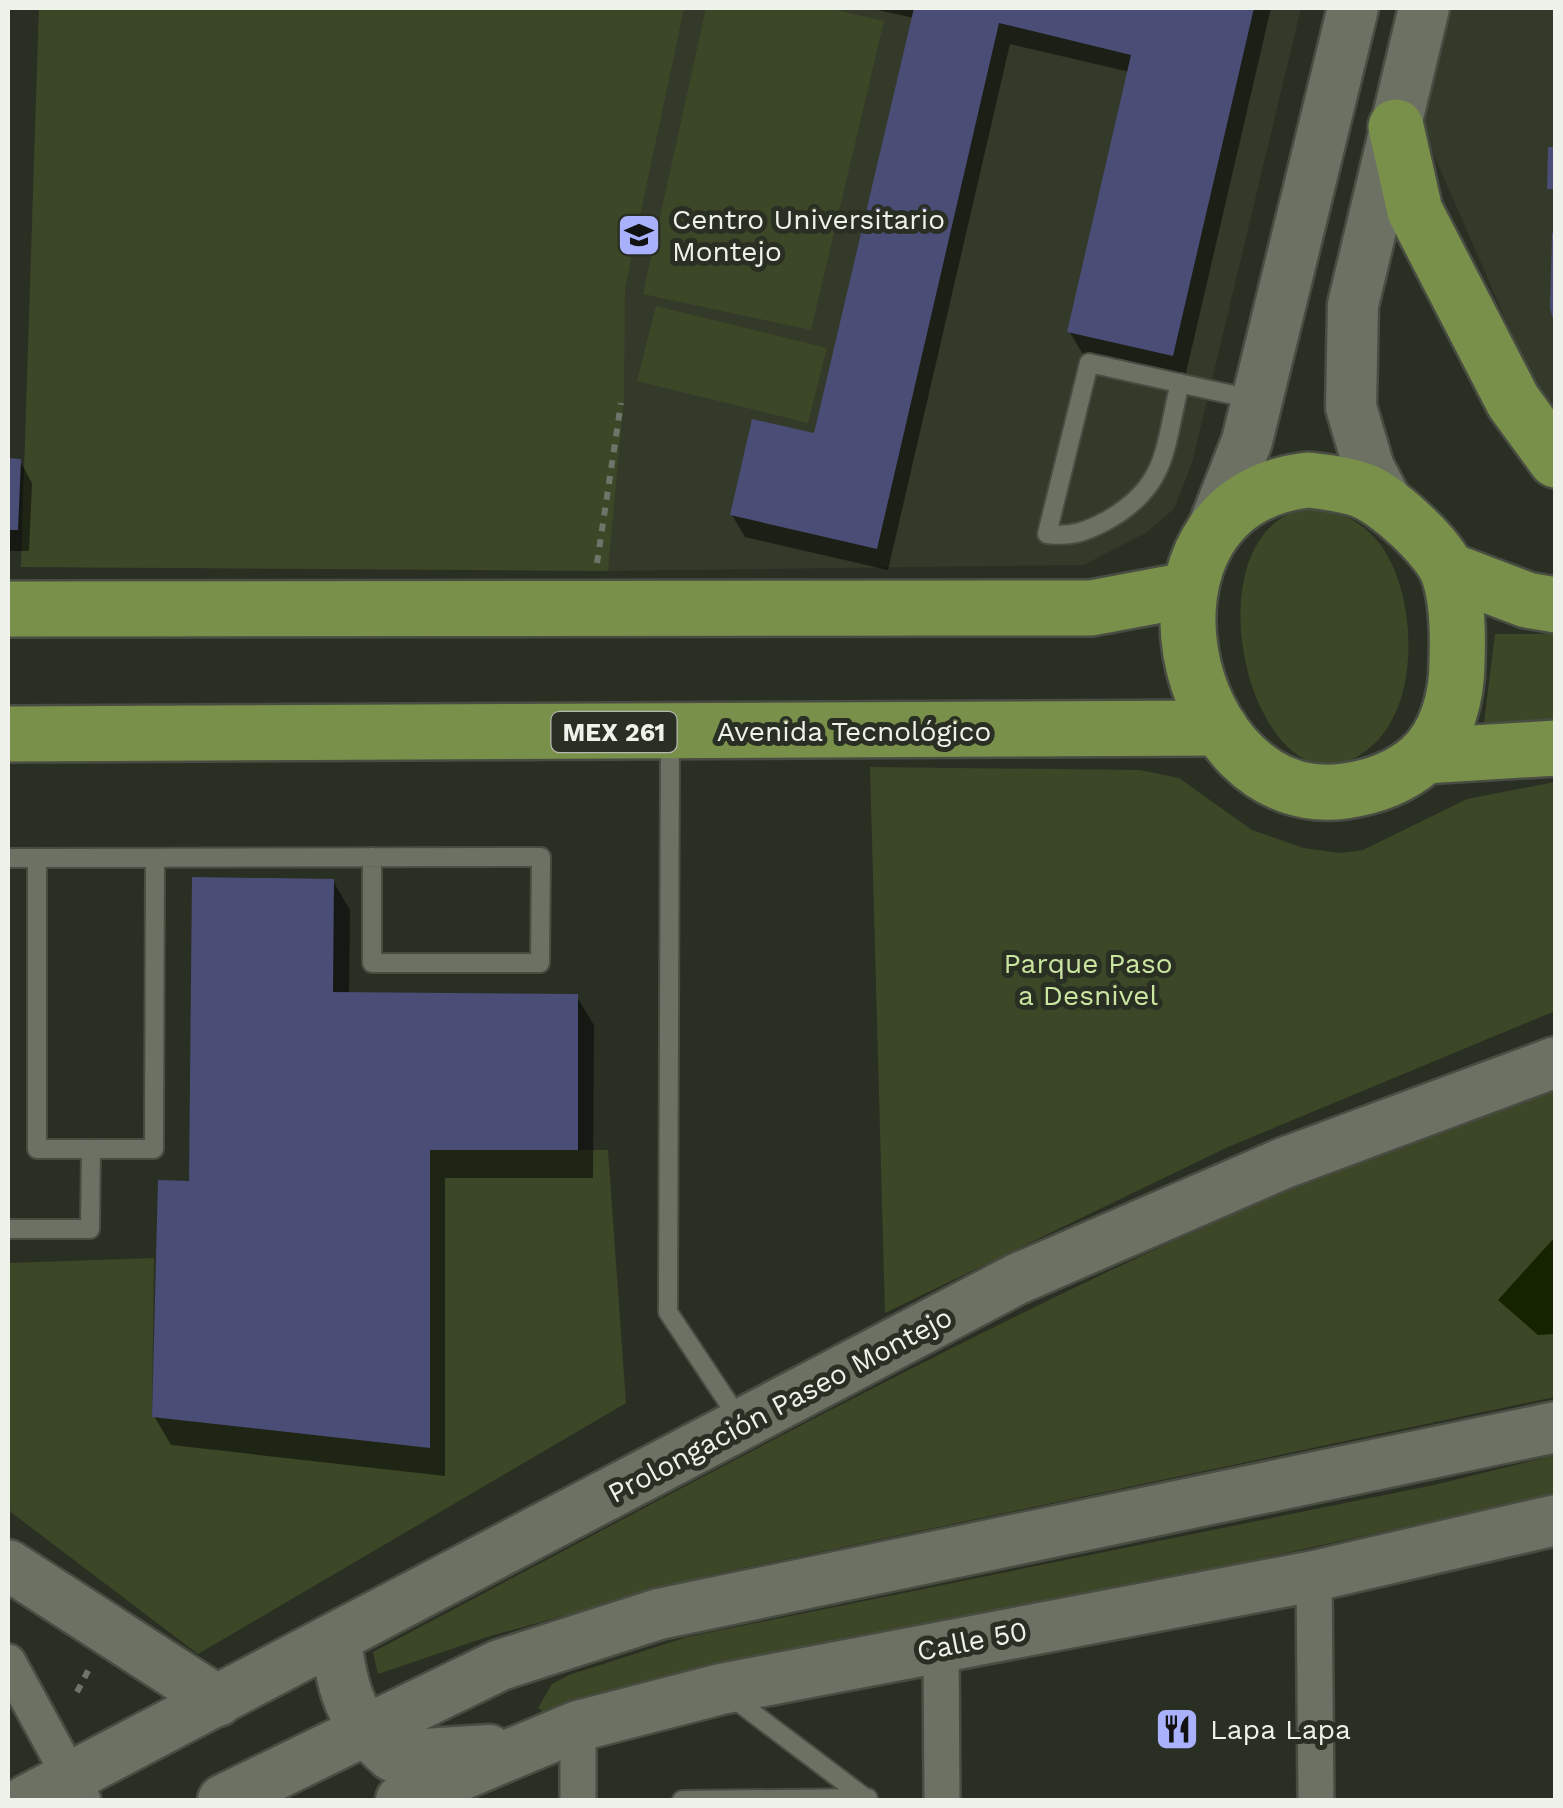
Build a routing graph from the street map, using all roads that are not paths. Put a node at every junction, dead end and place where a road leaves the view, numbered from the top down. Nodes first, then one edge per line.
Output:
1 (1353, 8) edge
2 (1424, 8) edge
3 (1396, 127) junction
4 (1180, 383) junction
5 (1258, 400) junction
6 (1556, 460) edge
7 (1389, 506) junction
8 (1213, 528) junction
9 (1448, 570) junction
10 (1187, 590) junction
11 (1556, 605) edge
12 (8, 609) edge
13 (1220, 728) junction
14 (670, 731) junction
15 (8, 734) edge
16 (1556, 748) edge
17 (1424, 756) junction
18 (372, 857) junction
19 (8, 858) edge
20 (38, 858) junction
21 (155, 858) junction
22 (1556, 1062) edge
23 (91, 1148) junction
24 (8, 1228) edge
25 (743, 1425) junction
26 (1556, 1427) edge
27 (1556, 1520) edge
28 (8, 1565) edge
29 (1314, 1576) junction
30 (336, 1641) junction
31 (941, 1646) junction
32 (8, 1662) edge
33 (721, 1689) junction
34 (218, 1702) junction
35 (578, 1726) junction
36 (362, 1730) junction
37 (528, 1747) junction
38 (59, 1793) edge
39 (868, 1799) edge
40 (223, 1800) edge
41 (400, 1800) edge
42 (578, 1800) edge
43 (682, 1800) edge
44 (942, 1800) edge
45 (1316, 1800) edge

1 - 5 main road
2 - 3 main road
3 - 6 main road
3 - 7 main road
4 - 4 lane
4 - 5 lane
5 - 8 main road
7 - 8 main road
7 - 9 main road
8 - 10 main road
9 - 11 main road
9 - 17 main road
10 - 12 main road
10 - 13 main road
13 - 14 main road, Avenida Tecnológico / MEX 261
13 - 17 main road
14 - 15 main road, Avenida Tecnológico / MEX 261
14 - 25 lane
16 - 17 main road
18 - 18 lane
18 - 21 lane
19 - 20 lane
20 - 21 lane
20 - 23 lane
21 - 23 lane
22 - 25 main road, Prolongación Paseo Montejo
23 - 24 lane
25 - 30 main road, Prolongación Paseo Montejo
26 - 36 main road
27 - 29 main road, Calle 50
28 - 34 main road
29 - 31 main road, Calle 50
29 - 45 street
30 - 34 main road, Prolongación Paseo Montejo
30 - 36 main road
31 - 33 main road, Calle 50
31 - 44 street
32 - 38 street
33 - 35 main road, Calle 50
33 - 39 lane
34 - 38 main road, Prolongación Paseo Montejo
35 - 37 main road, Calle 50
35 - 42 street
36 - 37 main road
36 - 40 main road
37 - 41 main road, Calle 50
39 - 43 lane

